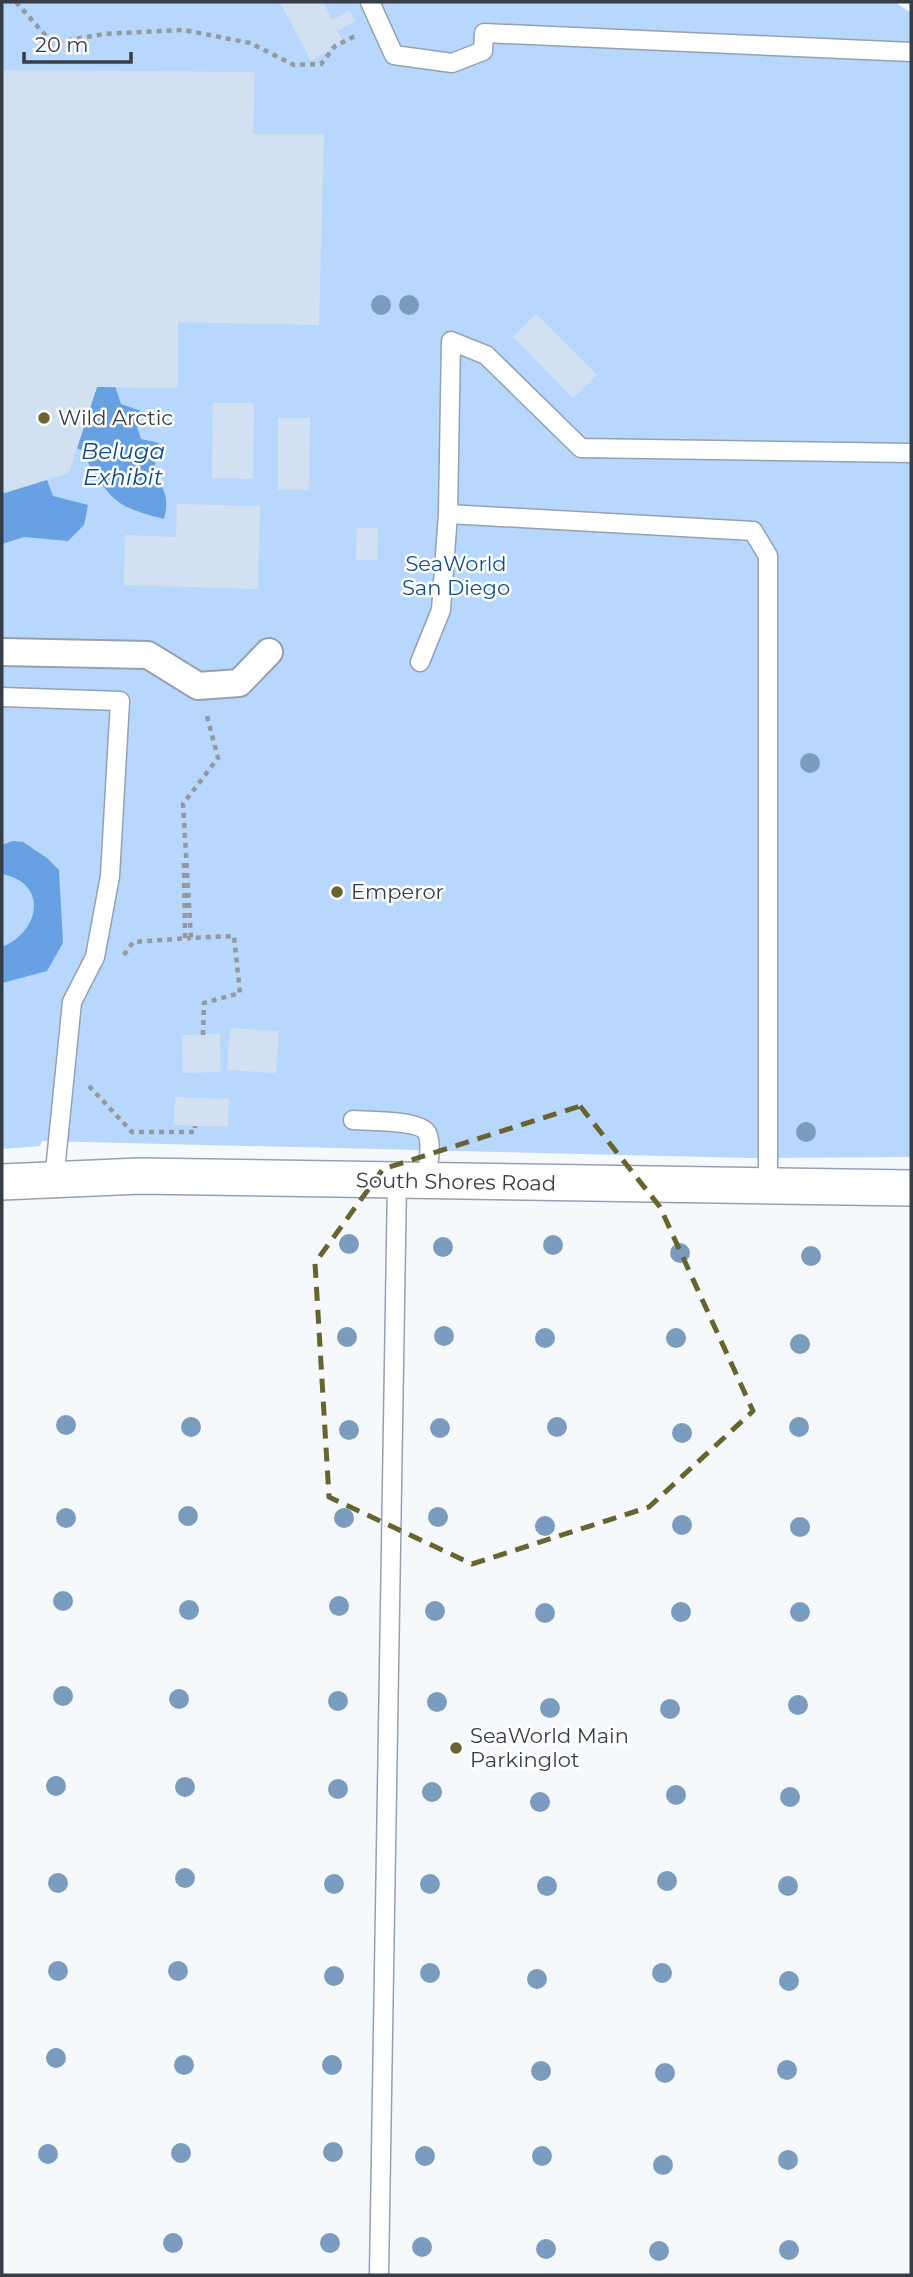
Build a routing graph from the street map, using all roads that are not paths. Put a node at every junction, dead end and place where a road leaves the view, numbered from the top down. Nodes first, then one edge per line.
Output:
1 (370, 2) edge
2 (911, 52) edge
3 (911, 453) edge
4 (448, 514) junction
5 (2, 652) edge
6 (269, 652) dead end
7 (420, 662) dead end
8 (2, 697) edge
9 (353, 1120) dead end
10 (54, 1181) junction
11 (2, 1182) edge
12 (412, 1182) junction
13 (768, 1187) junction
14 (911, 1188) edge
15 (379, 2275) edge

1 - 2 lane
3 - 4 lane
4 - 7 lane
4 - 13 lane
5 - 6 street
8 - 10 lane
9 - 12 lane
10 - 11 street, South Shores Road
10 - 12 street, South Shores Road
12 - 13 street, South Shores Road
12 - 15 lane
13 - 14 street, South Shores Road

